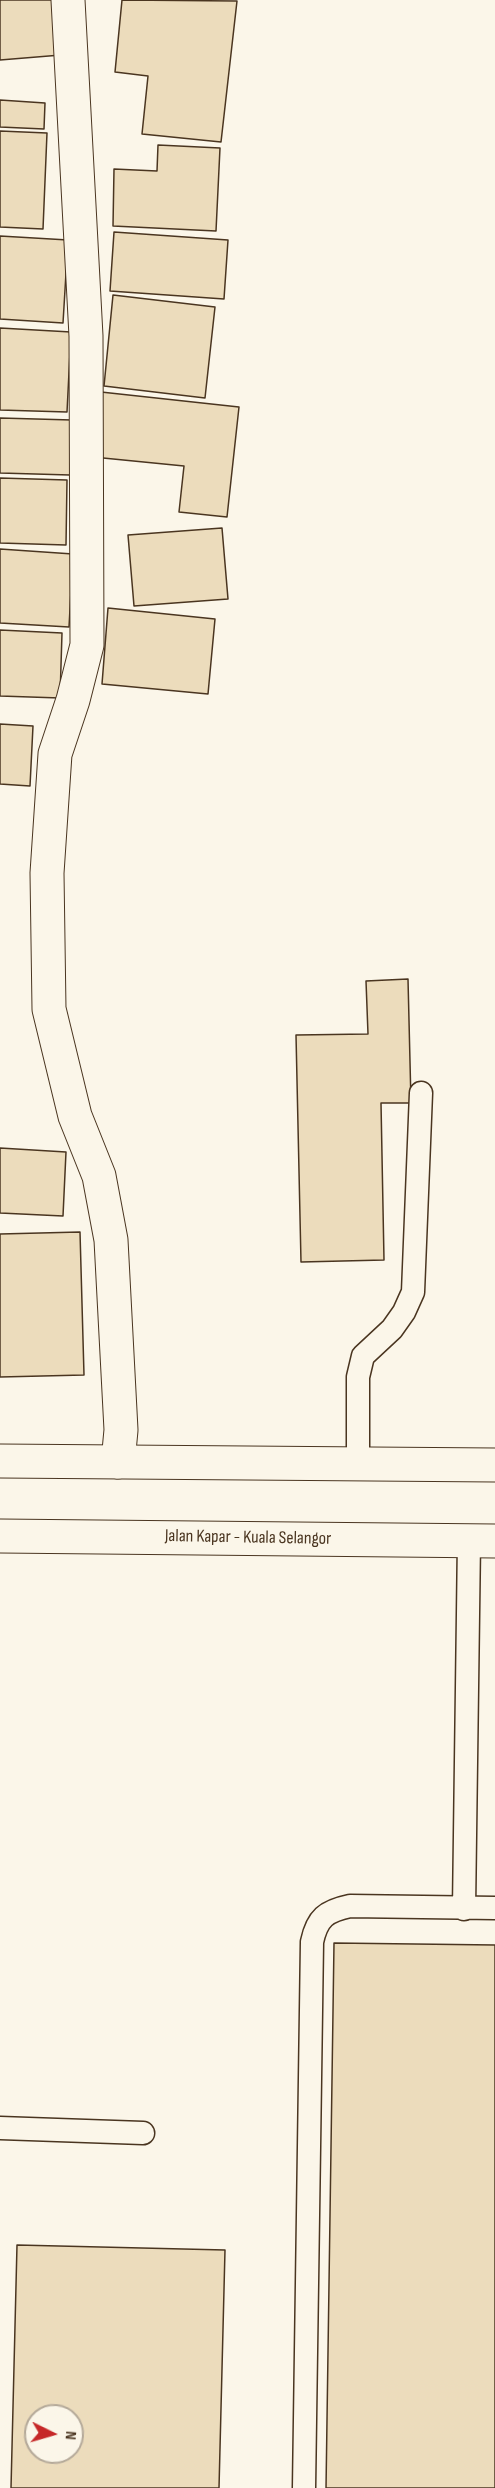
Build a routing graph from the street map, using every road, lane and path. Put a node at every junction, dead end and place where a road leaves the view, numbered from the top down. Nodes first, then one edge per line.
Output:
1 (68, 0) edge
2 (421, 1093) dead end
3 (0, 1461) edge
4 (118, 1462) junction
5 (358, 1464) junction
6 (495, 1465) edge
7 (0, 1536) edge
8 (482, 1541) edge
9 (495, 1908) edge
10 (464, 1909) junction
11 (0, 2128) edge
12 (143, 2133) dead end
13 (304, 2488) edge

1 - 4 main road
2 - 5 lane
3 - 4 main road
4 - 5 main road
5 - 6 main road
7 - 8 main road, Jalan Kapar - Kuala Selangor
8 - 10 lane
9 - 10 lane
10 - 13 lane
11 - 12 lane

